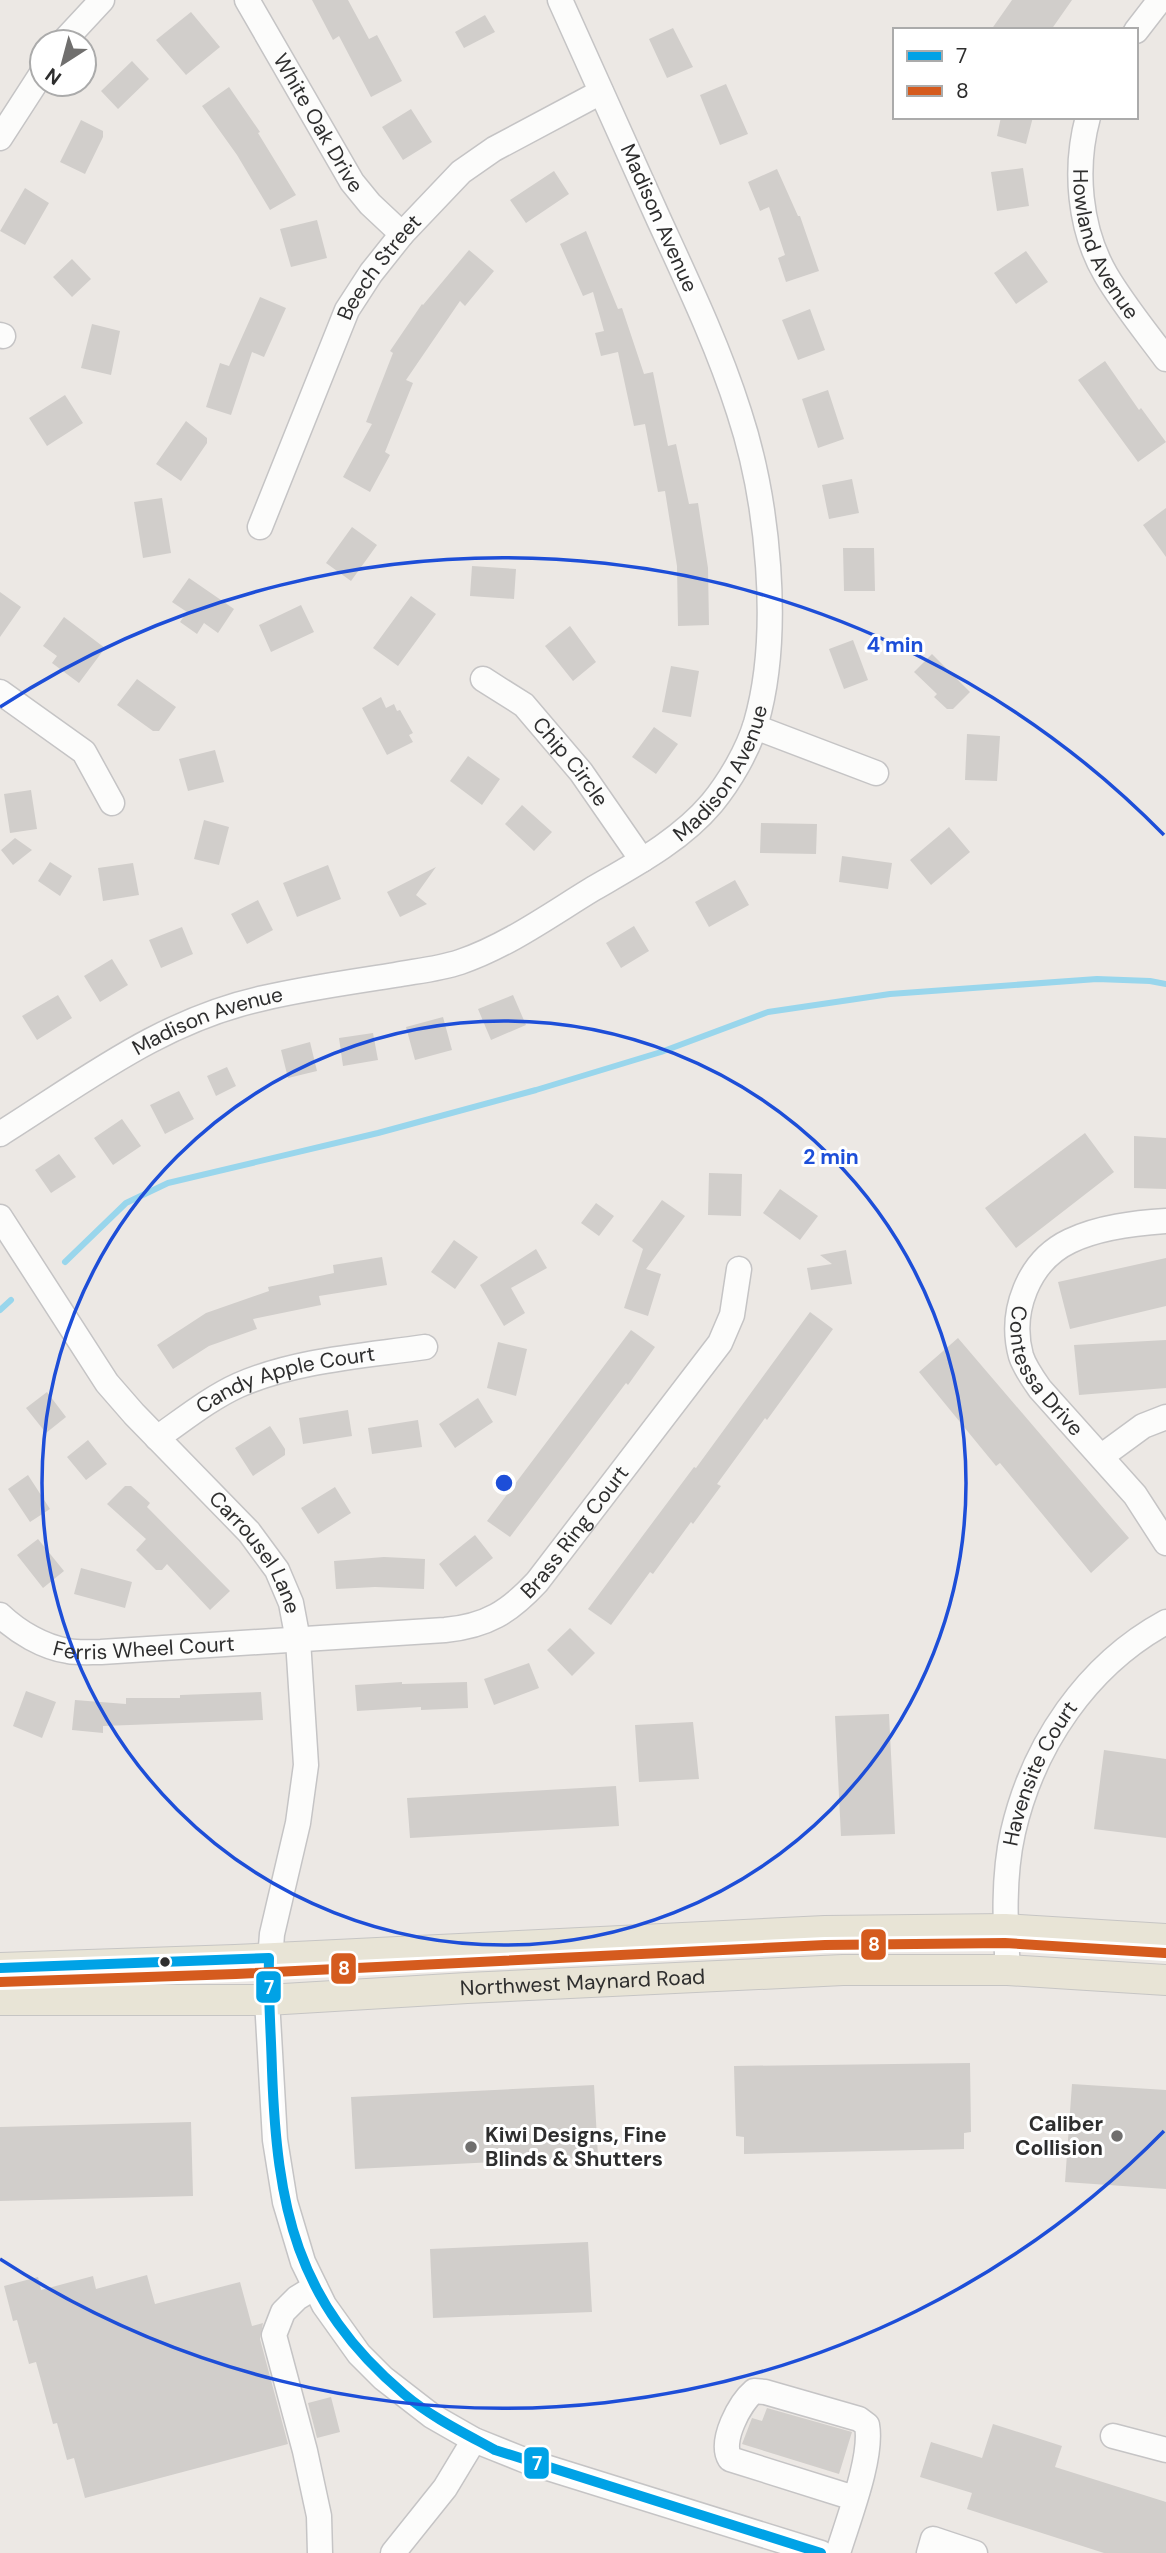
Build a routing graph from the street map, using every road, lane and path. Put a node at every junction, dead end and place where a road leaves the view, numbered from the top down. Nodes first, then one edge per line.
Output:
1 (102, 0) edge
2 (247, 0) edge
3 (560, 0) edge
4 (1160, 0) edge
5 (76, 28) edge
6 (1138, 28) edge
7 (601, 92) junction
8 (28, 95) edge
9 (1088, 119) edge
10 (0, 138) edge
11 (402, 234) junction
12 (1166, 359) edge
13 (260, 527) dead end
14 (483, 679) dead end
15 (0, 692) edge
16 (755, 727) junction
17 (876, 773) dead end
18 (112, 803) dead end
19 (642, 860) junction
20 (0, 1134) edge
21 (0, 1217) edge
22 (1166, 1221) edge
23 (739, 1269) dead end
24 (425, 1347) dead end
25 (1166, 1417) edge
26 (157, 1438) junction
27 (1102, 1456) junction
28 (1166, 1543) edge
29 (0, 1615) edge
30 (1166, 1622) edge
31 (298, 1640) junction
32 (1005, 1929) junction
33 (1166, 1939) edge
34 (269, 1958) junction
35 (0, 1968) edge
36 (1008, 1970) junction
37 (1166, 1980) edge
38 (0, 2000) edge
39 (267, 2000) junction
40 (315, 2287) junction
41 (1113, 2436) dead end
42 (474, 2440) junction
43 (1166, 2450) edge
44 (854, 2498) junction
45 (320, 2553) edge
46 (393, 2553) edge
47 (821, 2553) edge
48 (838, 2553) edge
49 (929, 2553) edge
50 (975, 2553) edge

1 - 5 street
2 - 11 street, White Oak Drive
3 - 7 street, Madison Avenue
4 - 6 street
7 - 11 street, Beech Street
7 - 16 street, Madison Avenue
8 - 10 street
9 - 12 street, Howland Avenue
11 - 13 street, Beech Street
14 - 19 street, Chip Circle
15 - 18 street
16 - 17 street
16 - 19 street, Madison Avenue
19 - 20 street, Madison Avenue
21 - 26 street, Carrousel Lane
22 - 27 street, Contessa Drive
23 - 31 street, Brass Ring Court
24 - 26 street, Candy Apple Court
25 - 27 street
26 - 31 street, Carrousel Lane
27 - 28 street, Contessa Drive
29 - 31 street, Ferris Wheel Court
30 - 32 street, Havensite Court
31 - 34 street, Carrousel Lane
32 - 33 main road, Northwest Maynard Road
32 - 34 main road, Northwest Maynard Road
32 - 36 street, Havensite Court
34 - 35 main road, Northwest Maynard Road
34 - 39 street, Carrousel Lane
36 - 37 main road, Northwest Maynard Road
36 - 39 main road, Northwest Maynard Road
38 - 39 main road, Northwest Maynard Road
39 - 40 street, Carrousel Lane
40 - 42 street, Carrousel Lane
40 - 45 street
41 - 43 street
42 - 46 street
42 - 47 street, Carrousel Lane
44 - 44 street
44 - 48 street
49 - 50 street

